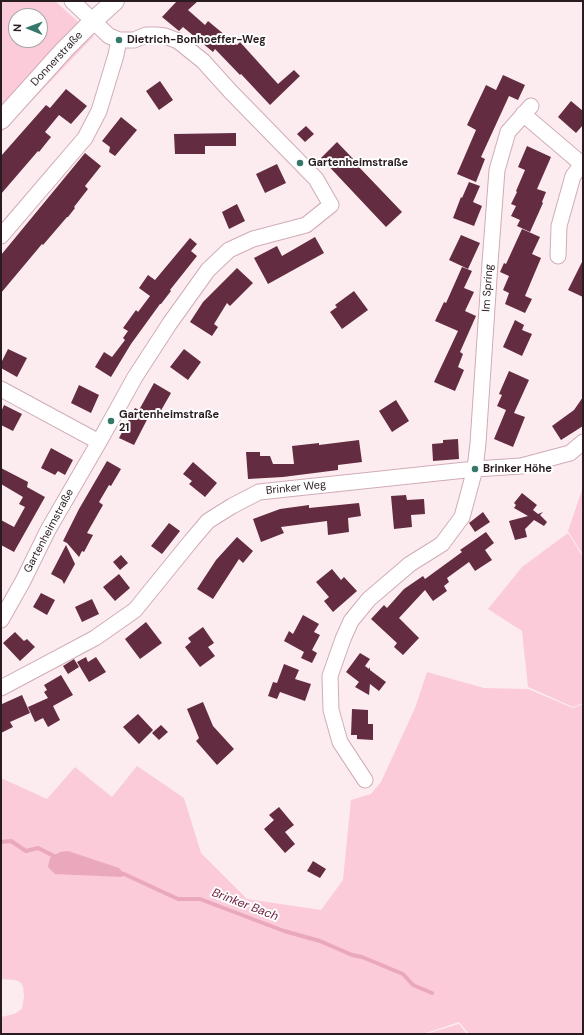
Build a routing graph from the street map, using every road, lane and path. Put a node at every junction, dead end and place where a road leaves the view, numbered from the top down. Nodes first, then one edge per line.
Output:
1 (72, 1) edge
2 (115, 1) edge
3 (93, 21) junction
4 (119, 40) junction
5 (1, 120) edge
6 (583, 164) edge
7 (1, 236) edge
8 (558, 256) dead end
9 (1, 389) edge
10 (99, 442) junction
11 (583, 442) edge
12 (474, 469) junction
13 (1, 620) edge
14 (1, 688) edge
15 (365, 780) dead end

1 - 3 street
2 - 3 main road, Donnerstraße
3 - 4 street
3 - 5 main road, Donnerstraße
4 - 7 street
4 - 10 street, Gartenheimstraße
6 - 8 street, Im Spring
6 - 12 street, Im Spring
9 - 10 street
10 - 13 street, Gartenheimstraße
11 - 12 street, Brinker Weg
12 - 14 street, Brinker Weg
12 - 15 street

